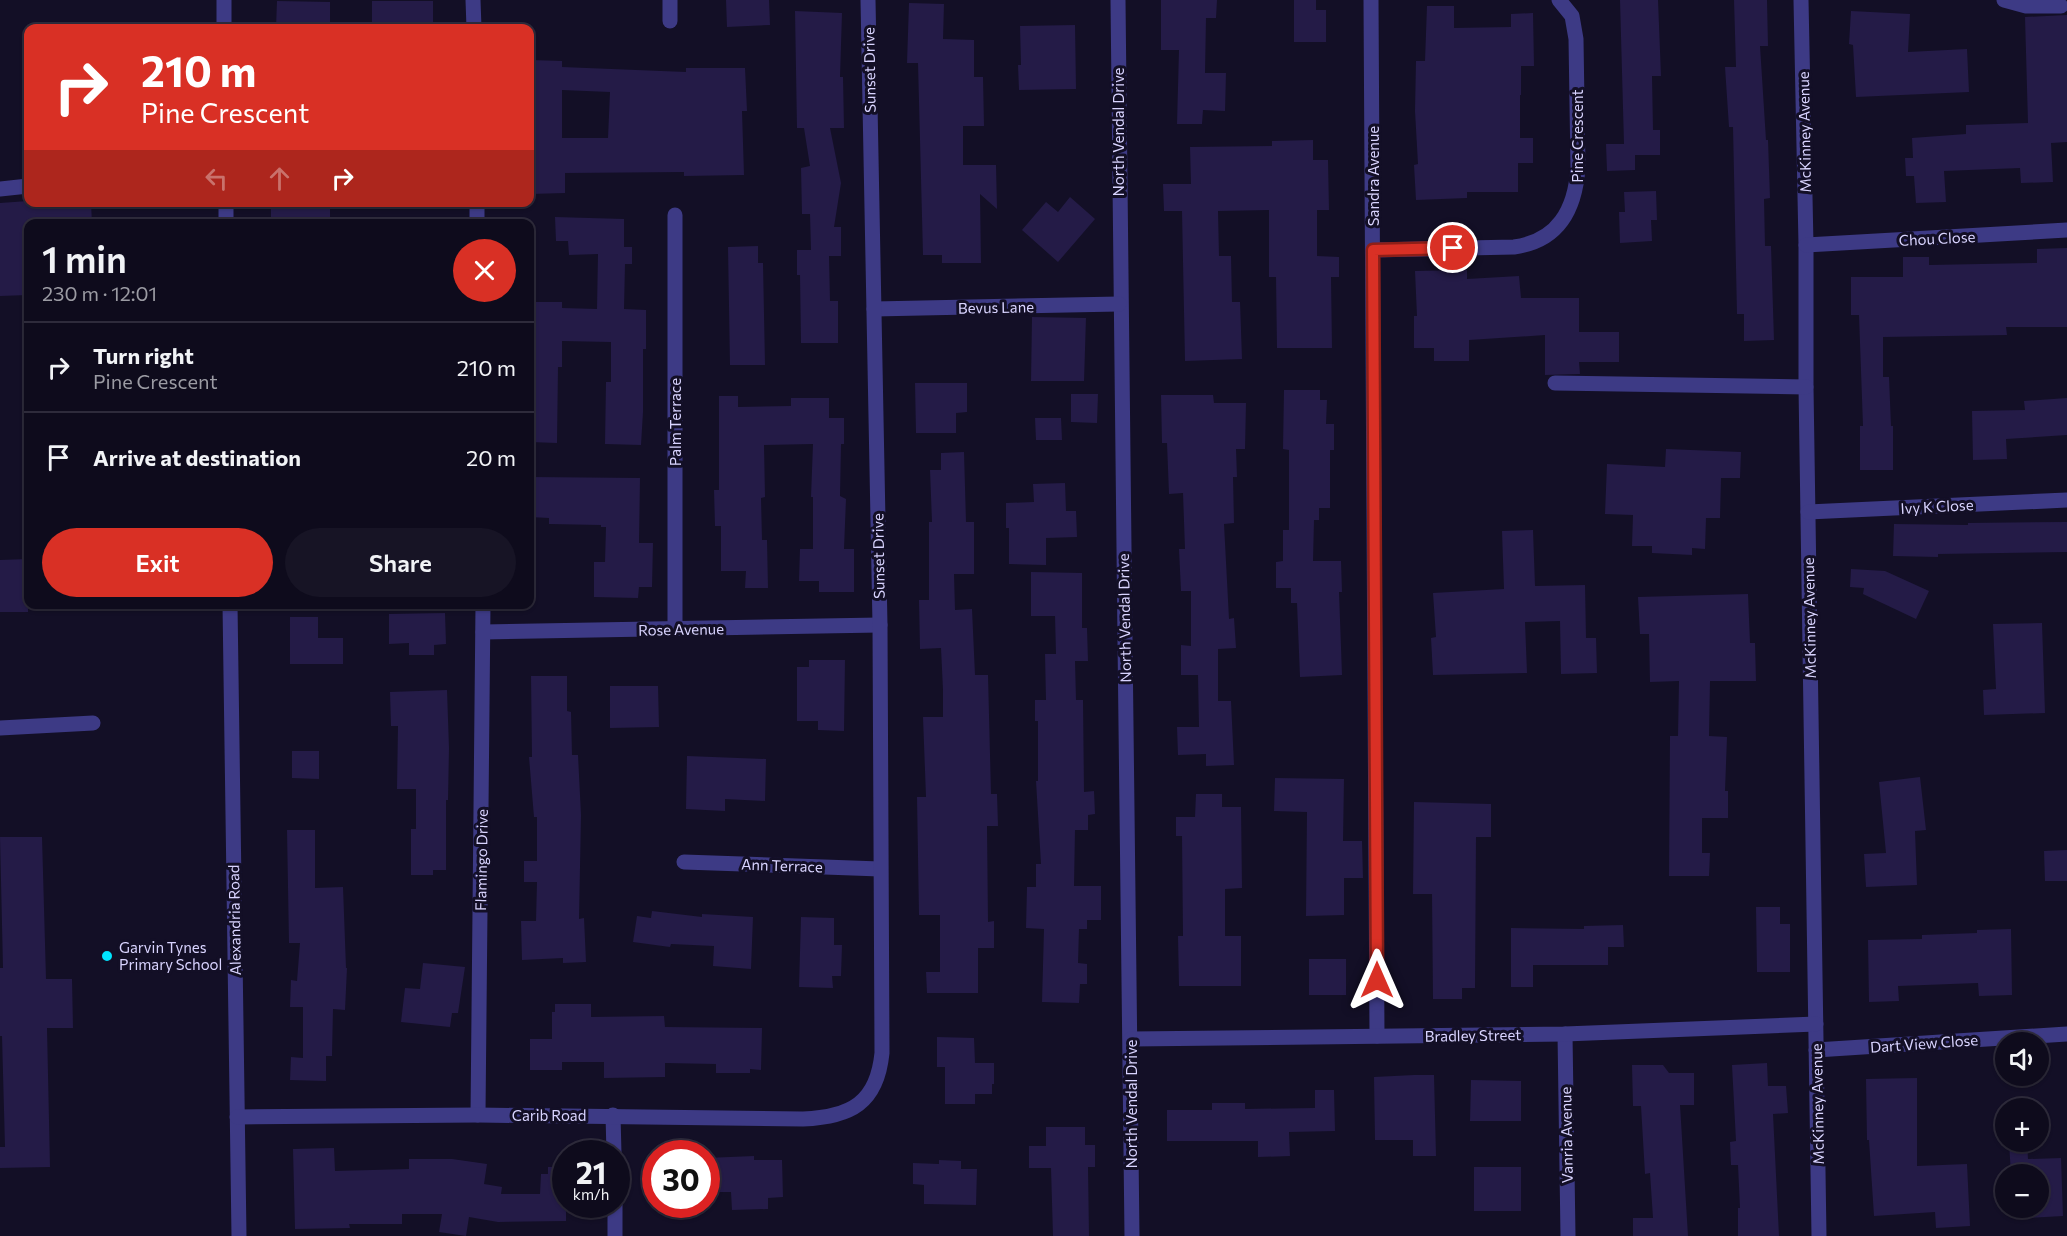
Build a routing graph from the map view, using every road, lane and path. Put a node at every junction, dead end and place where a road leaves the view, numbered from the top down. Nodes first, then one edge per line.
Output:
1 (224, 0) edge
2 (473, 0) edge
3 (670, 0) edge
4 (868, 0) edge
5 (1118, 0) edge
6 (1371, 0) edge
7 (1559, 0) edge
8 (1801, 0) edge
9 (2004, 0) edge
10 (2061, 6) dead end
11 (670, 21) dead end
12 (224, 24) edge
13 (474, 24) edge
14 (24, 186) edge
15 (0, 189) edge
16 (675, 215) dead end
17 (2067, 230) edge
18 (1806, 245) junction
19 (1373, 250) junction
20 (1119, 304) junction
21 (874, 309) junction
22 (1555, 383) dead end
23 (1806, 387) junction
24 (2067, 500) edge
25 (1808, 512) junction
26 (230, 609) edge
27 (483, 609) edge
28 (880, 625) junction
29 (675, 629) junction
30 (483, 632) junction
31 (93, 723) dead end
32 (0, 728) edge
33 (684, 862) dead end
34 (880, 869) junction
35 (1816, 1024) junction
36 (1565, 1034) junction
37 (2067, 1034) edge
38 (1377, 1036) junction
39 (1131, 1039) junction
40 (1816, 1050) junction
41 (859, 1105) joint
42 (478, 1115) junction
43 (613, 1115) junction
44 (237, 1117) junction
45 (614, 1140) edge
46 (615, 1218) edge
47 (239, 1236) edge
48 (615, 1236) edge
49 (1132, 1236) edge
50 (1568, 1236) edge
51 (1819, 1236) edge

1 - 12 street
2 - 13 street
3 - 11 street
4 - 21 street, Sunset Drive
5 - 20 street, North Vendal Drive
6 - 19 street, Sandra Avenue
7 - 19 street, Pine Crescent
8 - 18 street, McKinney Avenue
9 - 10 street
14 - 15 street
16 - 29 street, Palm Terrace
17 - 18 street, Chou Close
18 - 23 street, McKinney Avenue
19 - 38 street, Sandra Avenue
20 - 21 street, Bevus Lane
20 - 39 street, North Vendal Drive
21 - 28 street, Sunset Drive
22 - 23 street
23 - 25 street, McKinney Avenue
24 - 25 street, Ivy K Close
25 - 35 street, McKinney Avenue
26 - 44 street, Alexandria Road
27 - 30 street, Flamingo Drive
28 - 29 street, Rose Avenue
28 - 34 street, Sunset Drive
29 - 30 street, Rose Avenue
30 - 42 street, Flamingo Drive
31 - 32 street
33 - 34 street, Ann Terrace
34 - 41 street, Sunset Drive
35 - 36 street, Bradley Street
35 - 40 street, McKinney Avenue
36 - 38 street, Bradley Street
36 - 50 street, Vanria Avenue
37 - 40 street, Dart View Close
38 - 39 street, Bradley Street
39 - 49 street, North Vendal Drive
40 - 51 street, McKinney Avenue
41 - 43 street, Carib Road
42 - 43 street, Carib Road
42 - 44 street, Carib Road
43 - 45 street
44 - 47 street, Alexandria Road
46 - 48 street

